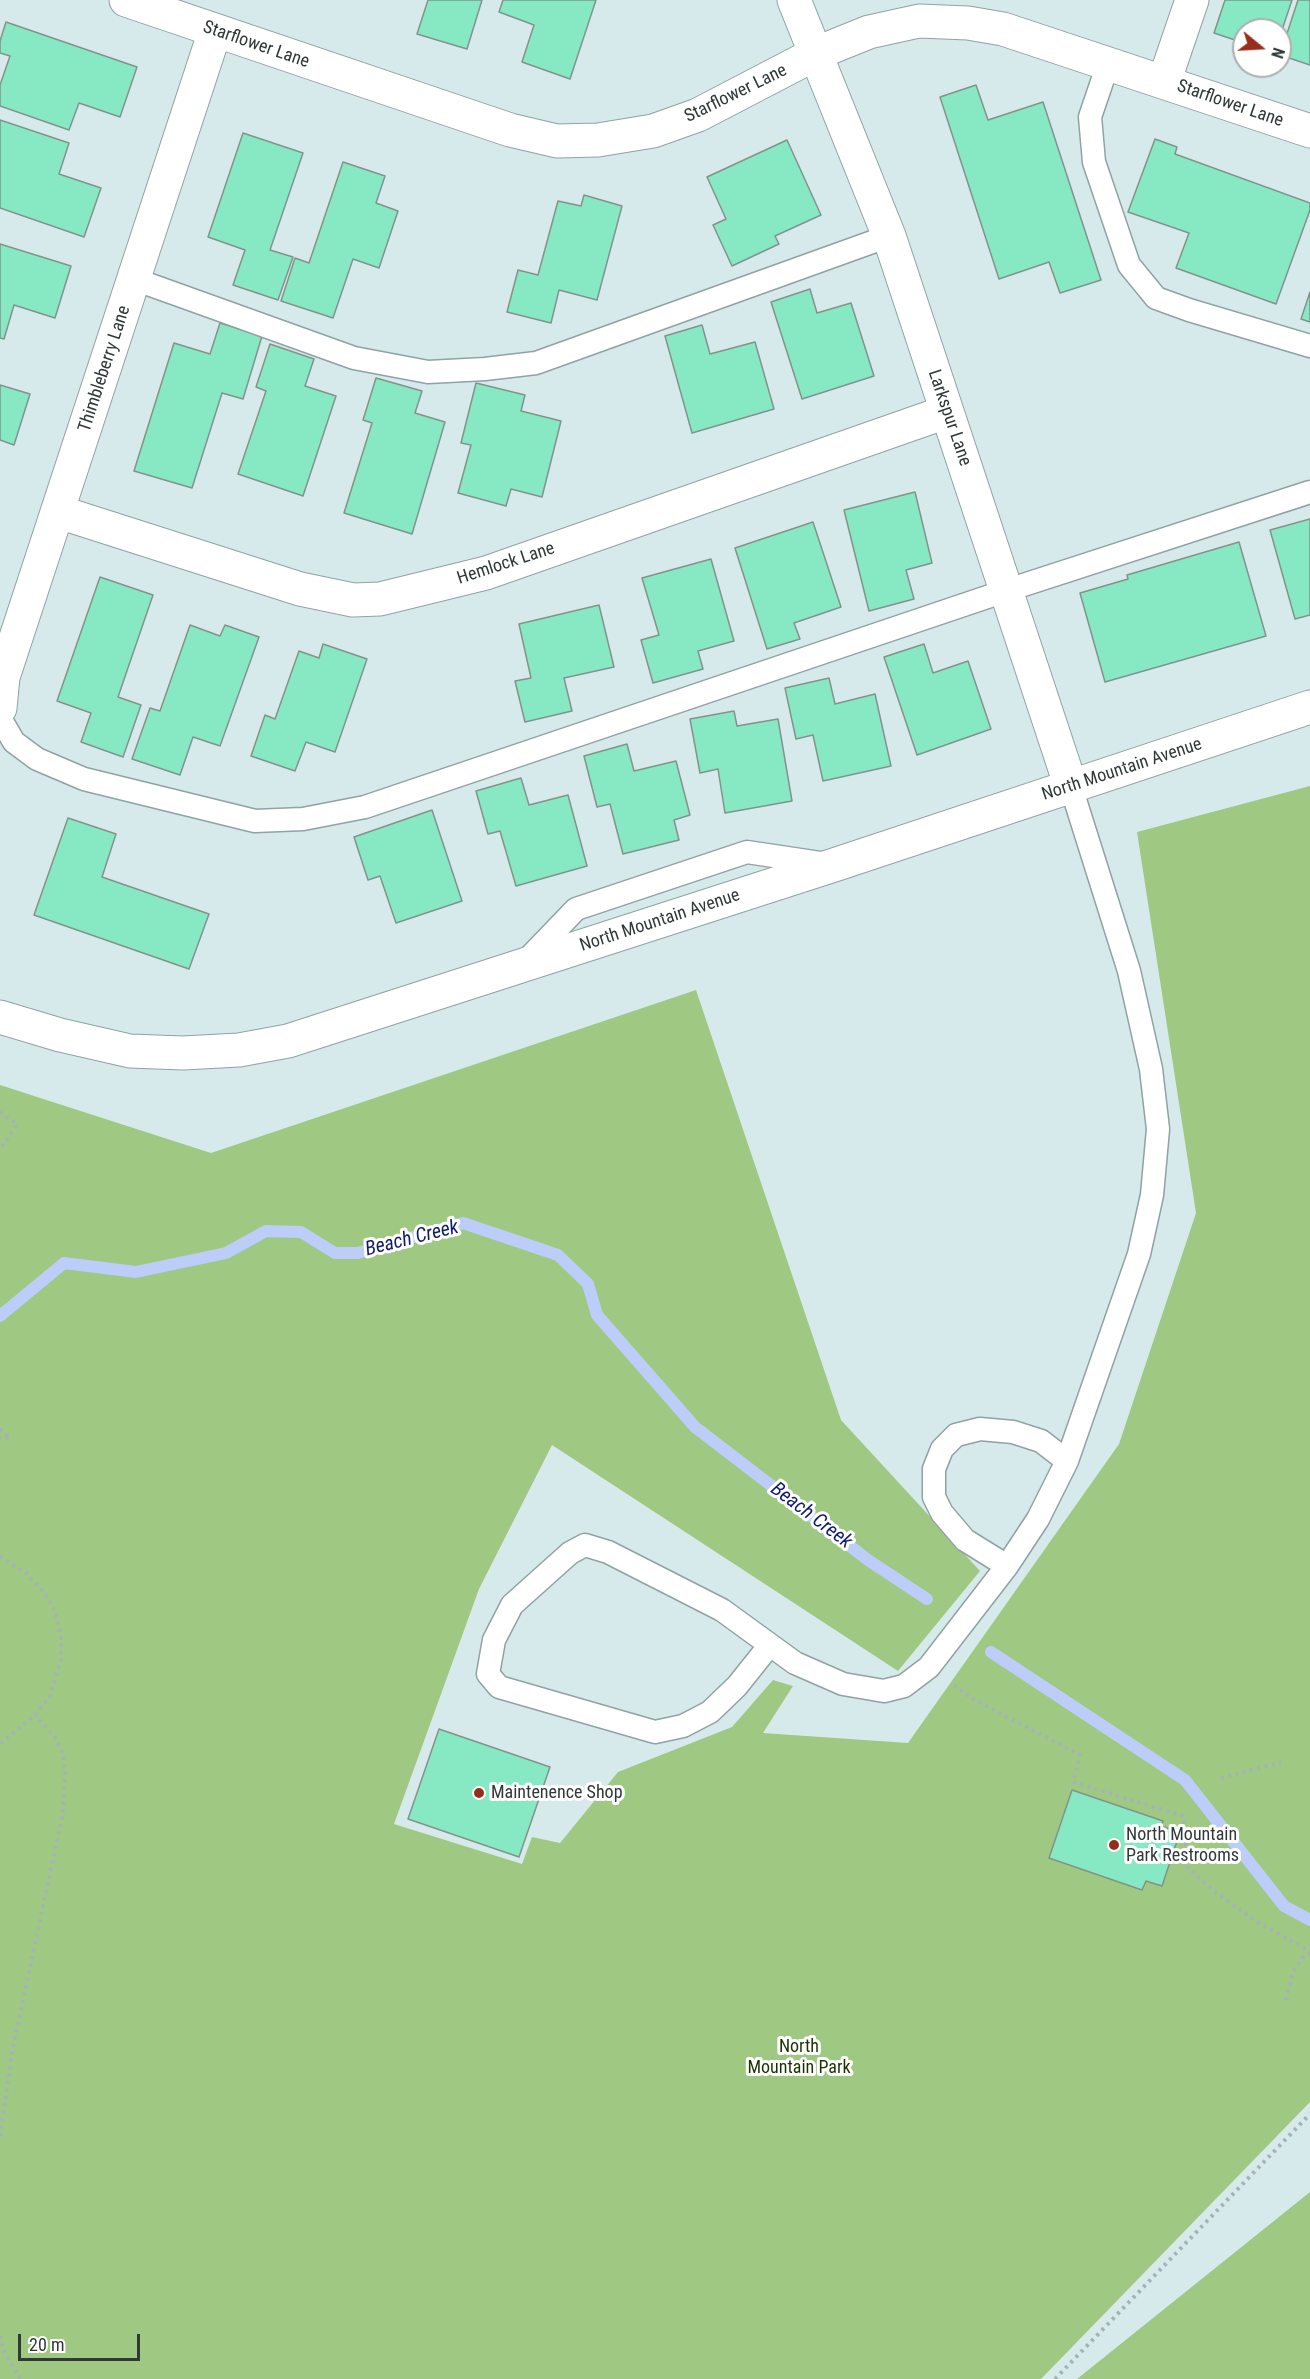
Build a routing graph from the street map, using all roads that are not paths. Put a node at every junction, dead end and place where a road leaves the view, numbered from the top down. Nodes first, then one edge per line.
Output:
1 (126, 0) edge
2 (794, 0) edge
3 (1192, 0) edge
4 (215, 31) junction
5 (817, 53) junction
6 (1108, 64) junction
7 (1164, 82) junction
8 (1310, 131) edge
9 (889, 236) junction
10 (134, 279) junction
11 (1310, 346) edge
12 (946, 411) junction
13 (1310, 492) edge
14 (59, 512) junction
15 (1008, 590) junction
16 (1310, 707) edge
17 (0, 708) edge
18 (0, 718) edge
19 (1071, 787) junction
20 (0, 1017) edge
21 (1067, 1461) junction
22 (1007, 1566) junction
23 (769, 1646) junction

1 - 4 street, Starflower Lane
2 - 5 street, Larkspur Lane
3 - 7 street
4 - 5 street, Starflower Lane
4 - 10 street, Thimbleberry Lane
5 - 6 street, Starflower Lane
5 - 9 street, Larkspur Lane
6 - 7 street, Starflower Lane
6 - 11 lane
7 - 8 street, Starflower Lane
9 - 10 lane
9 - 12 street, Larkspur Lane
10 - 14 street, Thimbleberry Lane
12 - 14 street, Hemlock Lane
12 - 15 street, Larkspur Lane
13 - 15 lane
14 - 17 street, Thimbleberry Lane
15 - 18 lane
15 - 19 street, Larkspur Lane
16 - 19 street, North Mountain Avenue
19 - 20 street, North Mountain Avenue
19 - 21 lane
21 - 22 lane
21 - 22 lane
22 - 23 lane
23 - 23 lane

